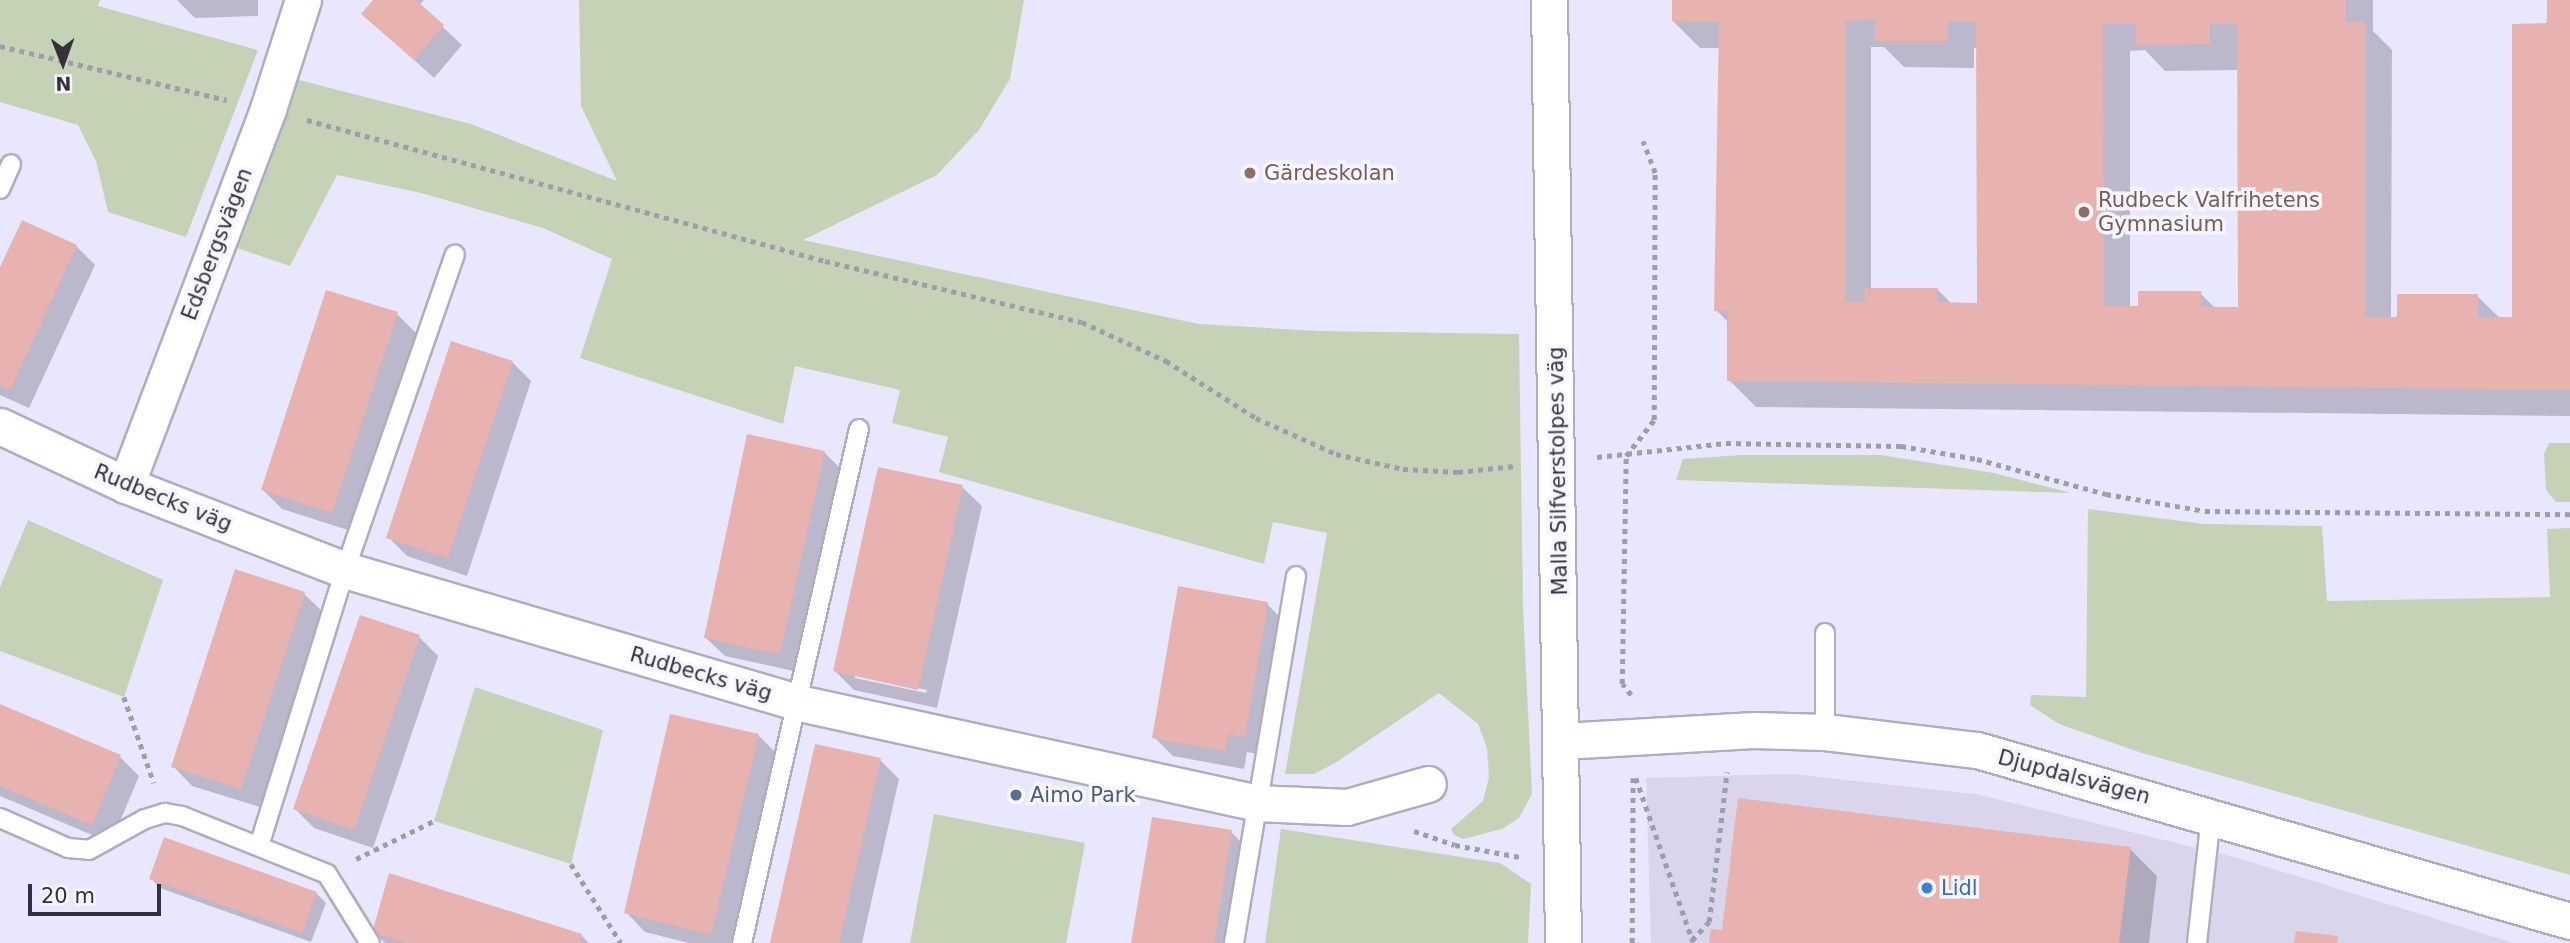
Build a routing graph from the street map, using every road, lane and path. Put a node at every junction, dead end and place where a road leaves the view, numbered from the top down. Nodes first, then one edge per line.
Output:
1 (303, 0) edge
2 (1549, 0) edge
3 (0, 46) edge
4 (268, 109) junction
5 (1643, 141) dead end
6 (11, 163) dead end
7 (0, 189) edge
8 (455, 255) dead end
9 (0, 426) edge
10 (859, 429) dead end
11 (1626, 456) junction
12 (1558, 461) junction
13 (125, 485) junction
14 (2570, 514) edge
15 (345, 570) junction
16 (1296, 576) dead end
17 (1825, 633) dead end
18 (124, 697) dead end
19 (1637, 701) dead end
20 (799, 703) junction
21 (1825, 732) junction
22 (1562, 741) junction
23 (1728, 764) dead end
24 (1428, 784) dead end
25 (1256, 803) junction
26 (164, 813) junction
27 (2211, 816) junction
28 (0, 818) edge
29 (434, 821) dead end
30 (1407, 828) dead end
31 (259, 846) junction
32 (1525, 858) dead end
33 (571, 864) dead end
34 (327, 874) junction
35 (2570, 921) edge
36 (1693, 942) edge
37 (370, 943) edge
38 (621, 943) edge
39 (741, 943) edge
40 (1234, 943) edge
41 (1563, 943) edge
42 (1632, 943) edge
43 (2197, 943) edge

1 - 4 street, Edsbergsvägen
2 - 12 street, Malla Silfverstolpes väg
3 - 4 path
4 - 12 path
4 - 13 street, Edsbergsvägen
5 - 11 path
6 - 7 lane
8 - 15 lane
9 - 13 street, Rudbecks väg
10 - 20 lane
11 - 12 path
11 - 14 path
11 - 19 path
12 - 22 street, Malla Silfverstolpes väg
13 - 15 street, Rudbecks väg
15 - 20 street, Rudbecks väg
15 - 31 lane
16 - 25 lane
17 - 21 lane
18 - 26 path
20 - 25 street, Rudbecks väg
20 - 39 lane
21 - 22 street, Djupdalsvägen
21 - 27 street, Djupdalsvägen
22 - 41 street, Malla Silfverstolpes väg
23 - 36 path
24 - 25 street, Rudbecks väg
25 - 40 lane
26 - 28 lane
26 - 31 lane
27 - 35 street, Djupdalsvägen
27 - 43 lane
29 - 34 path
30 - 32 path
31 - 34 lane
33 - 38 path
34 - 37 lane
36 - 42 path

